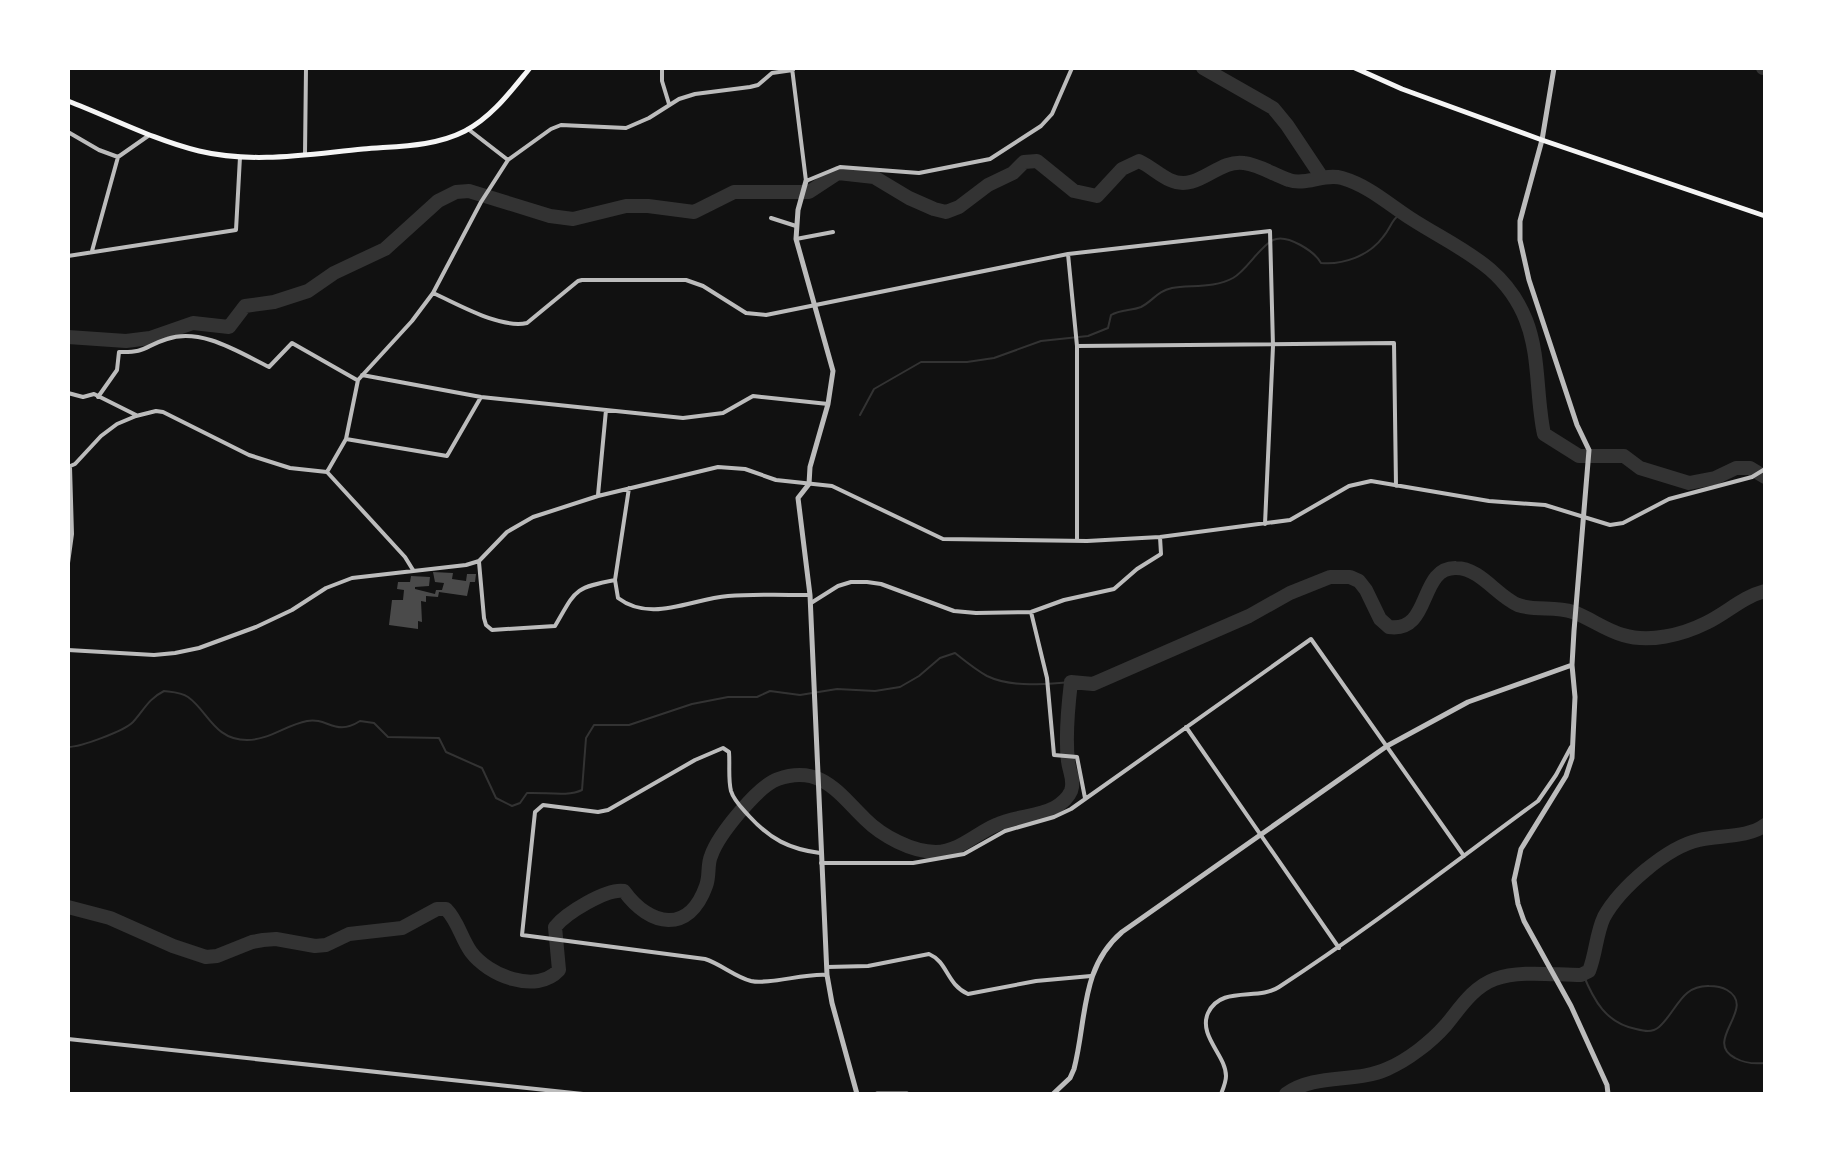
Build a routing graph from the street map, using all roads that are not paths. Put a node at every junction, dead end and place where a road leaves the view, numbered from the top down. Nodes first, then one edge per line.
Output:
1 (306, 68) edge
2 (530, 68) edge
3 (662, 68) edge
4 (1072, 68) edge
5 (1355, 68) edge
6 (1554, 68) edge
7 (793, 69) edge
8 (68, 101) edge
9 (669, 105) junction
10 (468, 129) junction
11 (68, 132) edge
12 (148, 136) junction
13 (1542, 140) junction
14 (305, 154) junction
15 (118, 157) junction
16 (240, 157) junction
17 (508, 160) junction
18 (804, 188) junction
19 (1765, 216) edge
20 (771, 218) dead end
21 (796, 226) junction
22 (833, 232) dead end
23 (796, 239) junction
24 (92, 251) junction
25 (1068, 254) junction
26 (68, 256) edge
27 (433, 293) junction
28 (813, 304) junction
29 (1077, 346) junction
30 (1273, 346) junction
31 (362, 375) junction
32 (358, 380) junction
33 (68, 393) edge
34 (98, 397) junction
35 (481, 397) junction
36 (828, 404) junction
37 (606, 410) junction
38 (136, 416) junction
39 (346, 439) junction
40 (69, 467) edge
41 (1765, 469) edge
42 (327, 472) junction
43 (809, 484) junction
44 (1396, 486) junction
45 (629, 488) junction
46 (598, 496) junction
47 (1585, 519) junction
48 (1265, 524) junction
49 (1160, 537) junction
50 (1077, 541) junction
51 (479, 561) junction
52 (68, 563) edge
53 (413, 570) junction
54 (615, 580) junction
55 (810, 595) junction
56 (811, 603) junction
57 (1031, 612) junction
58 (68, 650) edge
59 (1572, 665) junction
60 (1186, 727) junction
61 (1572, 745) junction
62 (1387, 746) junction
63 (1085, 798) junction
64 (1262, 834) junction
65 (820, 853) junction
66 (1464, 856) junction
67 (821, 863) junction
68 (1339, 948) junction
69 (827, 967) junction
70 (827, 975) junction
71 (1091, 976) junction
72 (68, 1039) edge
73 (558, 1093) edge
74 (583, 1094) edge
75 (857, 1094) edge
76 (877, 1094) edge
77 (907, 1094) edge
78 (1053, 1094) edge
79 (1221, 1094) edge
80 (1608, 1094) edge

1 - 14 street
2 - 10 main road
3 - 9 street
4 - 18 street
5 - 13 main road
6 - 13 street
7 - 9 street
7 - 18 street
8 - 12 main road
9 - 17 street
10 - 14 main road
10 - 17 street
11 - 15 street
12 - 15 street
12 - 16 main road
13 - 19 main road
13 - 47 street
14 - 16 main road
15 - 24 street
16 - 24 street
17 - 27 street
18 - 21 street
20 - 21 street
21 - 23 street
22 - 23 street
23 - 28 street
24 - 26 street
25 - 28 street
25 - 29 street
25 - 30 street
27 - 28 street
27 - 31 street
28 - 36 street
29 - 30 street
29 - 50 street
30 - 44 street
30 - 48 street
31 - 32 street
31 - 35 street
32 - 34 street
32 - 39 street
33 - 34 street
34 - 38 street
35 - 37 street
35 - 39 street
36 - 37 street
36 - 43 street
37 - 46 street
38 - 40 street
38 - 42 street
39 - 42 street
40 - 52 street
41 - 47 street
42 - 53 street
43 - 45 street
43 - 50 street
43 - 55 street
44 - 47 street
44 - 48 street
45 - 46 street
45 - 54 street
46 - 51 street
47 - 59 street
48 - 49 street
49 - 50 street
49 - 57 street
51 - 53 street
51 - 54 street
53 - 58 street
54 - 55 street
55 - 56 street
56 - 57 street
56 - 65 street
57 - 63 street
59 - 61 street
59 - 62 street
60 - 62 street
60 - 63 street
60 - 64 street
61 - 66 street
61 - 80 street
62 - 64 street
62 - 66 street
63 - 67 street
64 - 68 street
64 - 71 street
65 - 67 street
65 - 70 street
66 - 68 street
67 - 69 street
68 - 79 street
69 - 70 street
69 - 71 street
70 - 75 street
71 - 78 street
72 - 73 street
73 - 74 street
76 - 77 street

